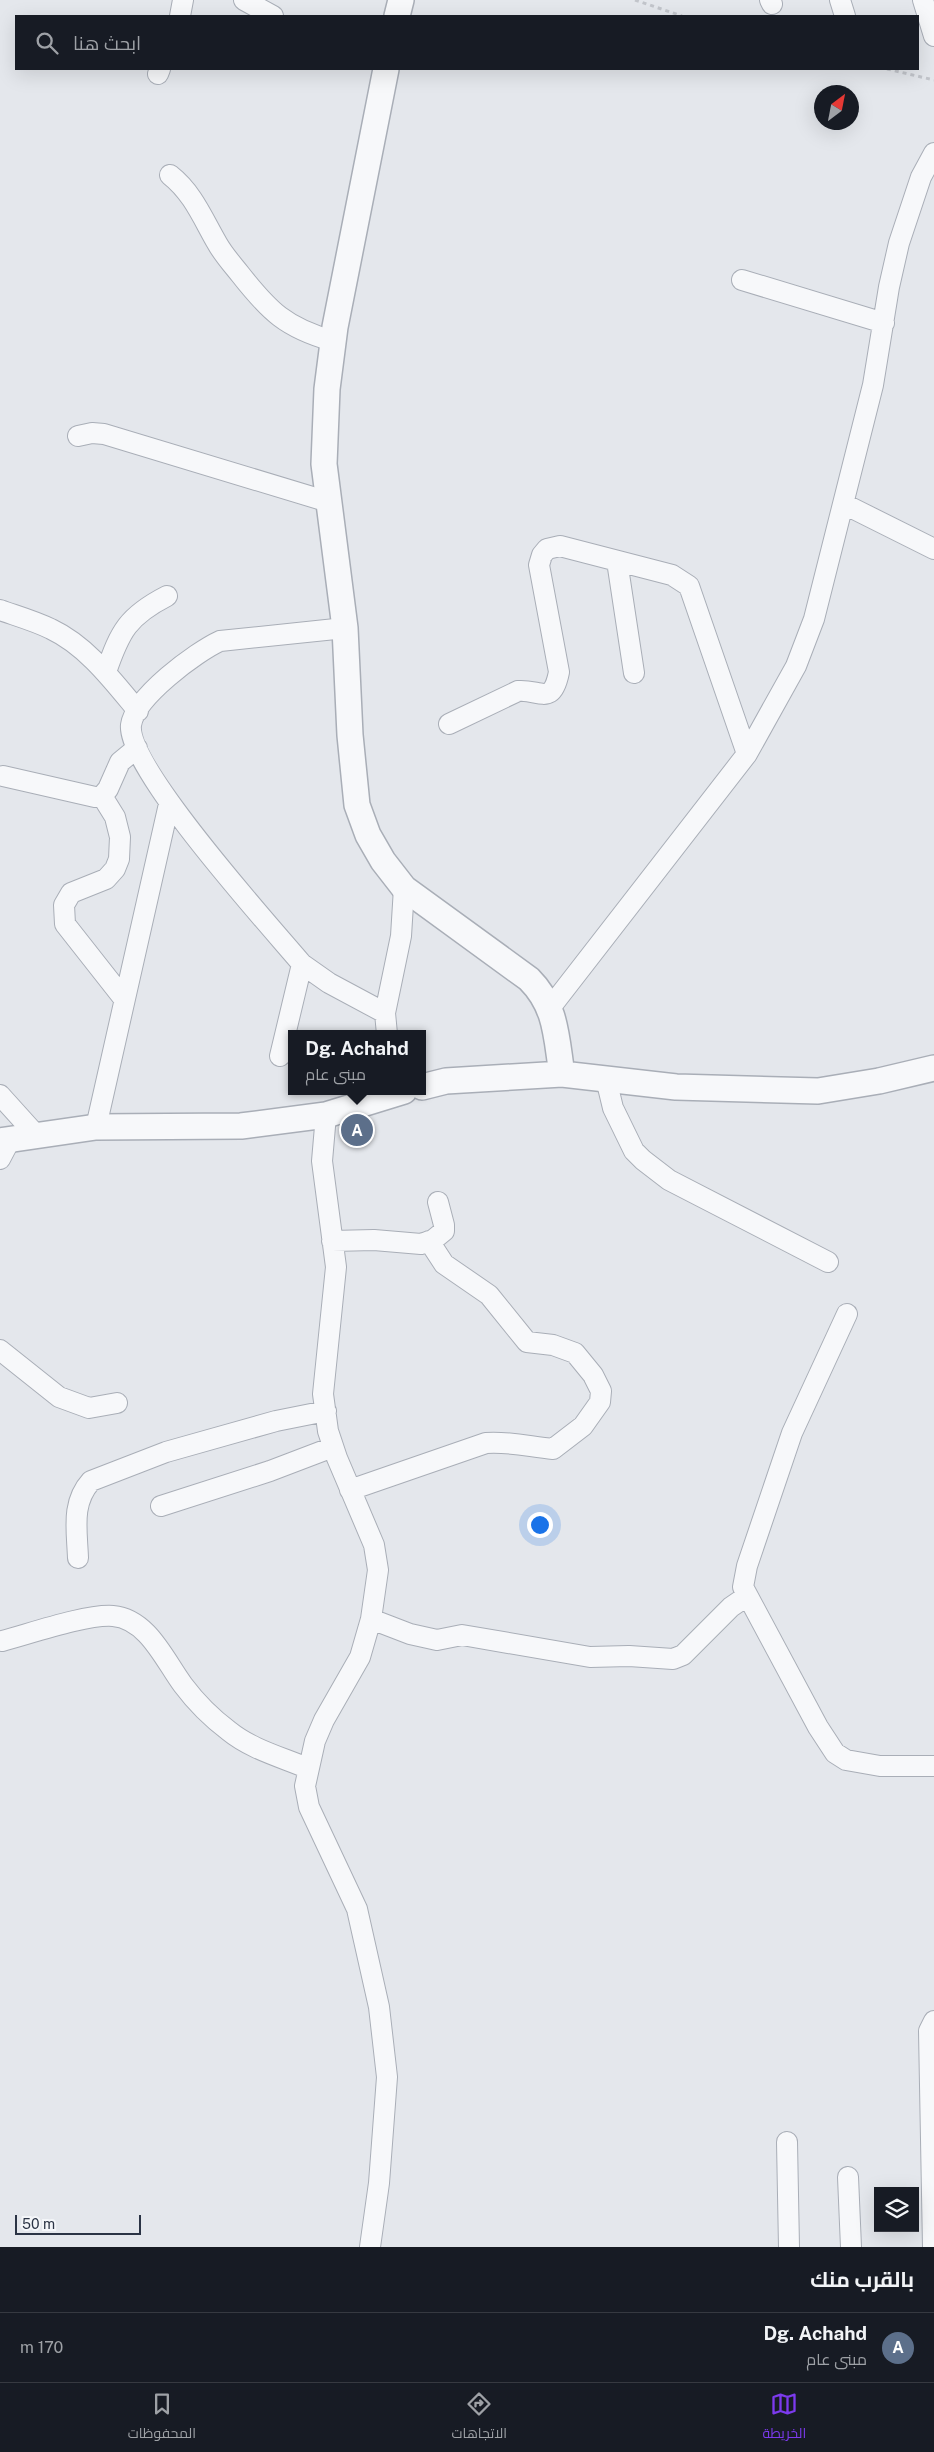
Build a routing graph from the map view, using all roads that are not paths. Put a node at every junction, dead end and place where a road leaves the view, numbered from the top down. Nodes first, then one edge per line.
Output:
1 (183, 0) edge
2 (244, 0) edge
3 (401, 0) edge
4 (840, 0) edge
5 (923, 0) edge
6 (180, 15) edge
7 (271, 15) edge
8 (398, 15) edge
9 (845, 15) edge
10 (934, 36) edge
11 (384, 70) edge
12 (934, 153) edge
13 (170, 175) dead end
14 (742, 280) dead end
15 (884, 323) junction
16 (333, 341) junction
17 (78, 436) dead end
18 (329, 502) junction
19 (844, 504) junction
20 (934, 548) edge
21 (617, 561) junction
22 (166, 596) dead end
23 (0, 610) edge
24 (345, 628) junction
25 (106, 672) junction
26 (634, 673) dead end
27 (138, 711) junction
28 (449, 724) dead end
29 (137, 748) junction
30 (747, 754) junction
31 (3, 776) dead end
32 (102, 796) junction
33 (170, 804) junction
34 (404, 888) junction
35 (302, 964) junction
36 (124, 999) junction
37 (550, 1008) junction
38 (385, 1013) junction
39 (387, 1030) edge
40 (280, 1056) dead end
41 (931, 1073) edge
42 (562, 1074) junction
43 (606, 1079) junction
44 (426, 1086) edge
45 (0, 1095) edge
46 (391, 1095) edge
47 (326, 1115) junction
48 (96, 1127) junction
49 (37, 1136) junction
50 (3, 1147) edge
51 (438, 1202) dead end
52 (332, 1241) junction
53 (429, 1241) junction
54 (828, 1262) dead end
55 (848, 1314) dead end
56 (0, 1350) edge
57 (117, 1403) dead end
58 (326, 1411) junction
59 (333, 1447) junction
60 (350, 1490) junction
61 (161, 1506) dead end
62 (78, 1558) dead end
63 (746, 1596) junction
64 (371, 1619) junction
65 (2, 1641) dead end
66 (934, 1766) edge
67 (308, 1768) junction
68 (934, 2021) edge
69 (787, 2142) dead end
70 (848, 2176) dead end
71 (370, 2247) edge
72 (789, 2247) edge
73 (851, 2247) edge
74 (933, 2247) edge

1 - 6 street
2 - 7 street
3 - 8 street
4 - 9 street
5 - 10 street
11 - 16 street
12 - 15 street
13 - 16 street
14 - 15 street
15 - 19 street
16 - 18 street
17 - 18 street
18 - 24 street
19 - 20 street
19 - 30 street
21 - 26 street
21 - 28 street
21 - 30 street
22 - 25 street
23 - 25 street
24 - 27 street
24 - 34 street
25 - 27 street
27 - 29 street
29 - 32 street
29 - 33 street
30 - 37 street
31 - 32 street
32 - 36 street
33 - 35 street
33 - 36 street
34 - 37 street
34 - 38 street
35 - 38 street
35 - 40 street
36 - 48 street
37 - 42 street
38 - 39 street
41 - 43 street
42 - 43 street
42 - 44 street
43 - 54 street
45 - 49 street
46 - 47 street
47 - 48 street
47 - 52 street
48 - 49 street
49 - 50 street
51 - 53 street
52 - 53 street
52 - 58 street
53 - 60 street
55 - 63 street
56 - 57 street
58 - 59 street
58 - 62 street
59 - 60 street
59 - 61 street
60 - 64 street
63 - 64 street
63 - 66 street
64 - 67 street
65 - 67 street
67 - 71 street
68 - 74 street
69 - 72 street
70 - 73 street

